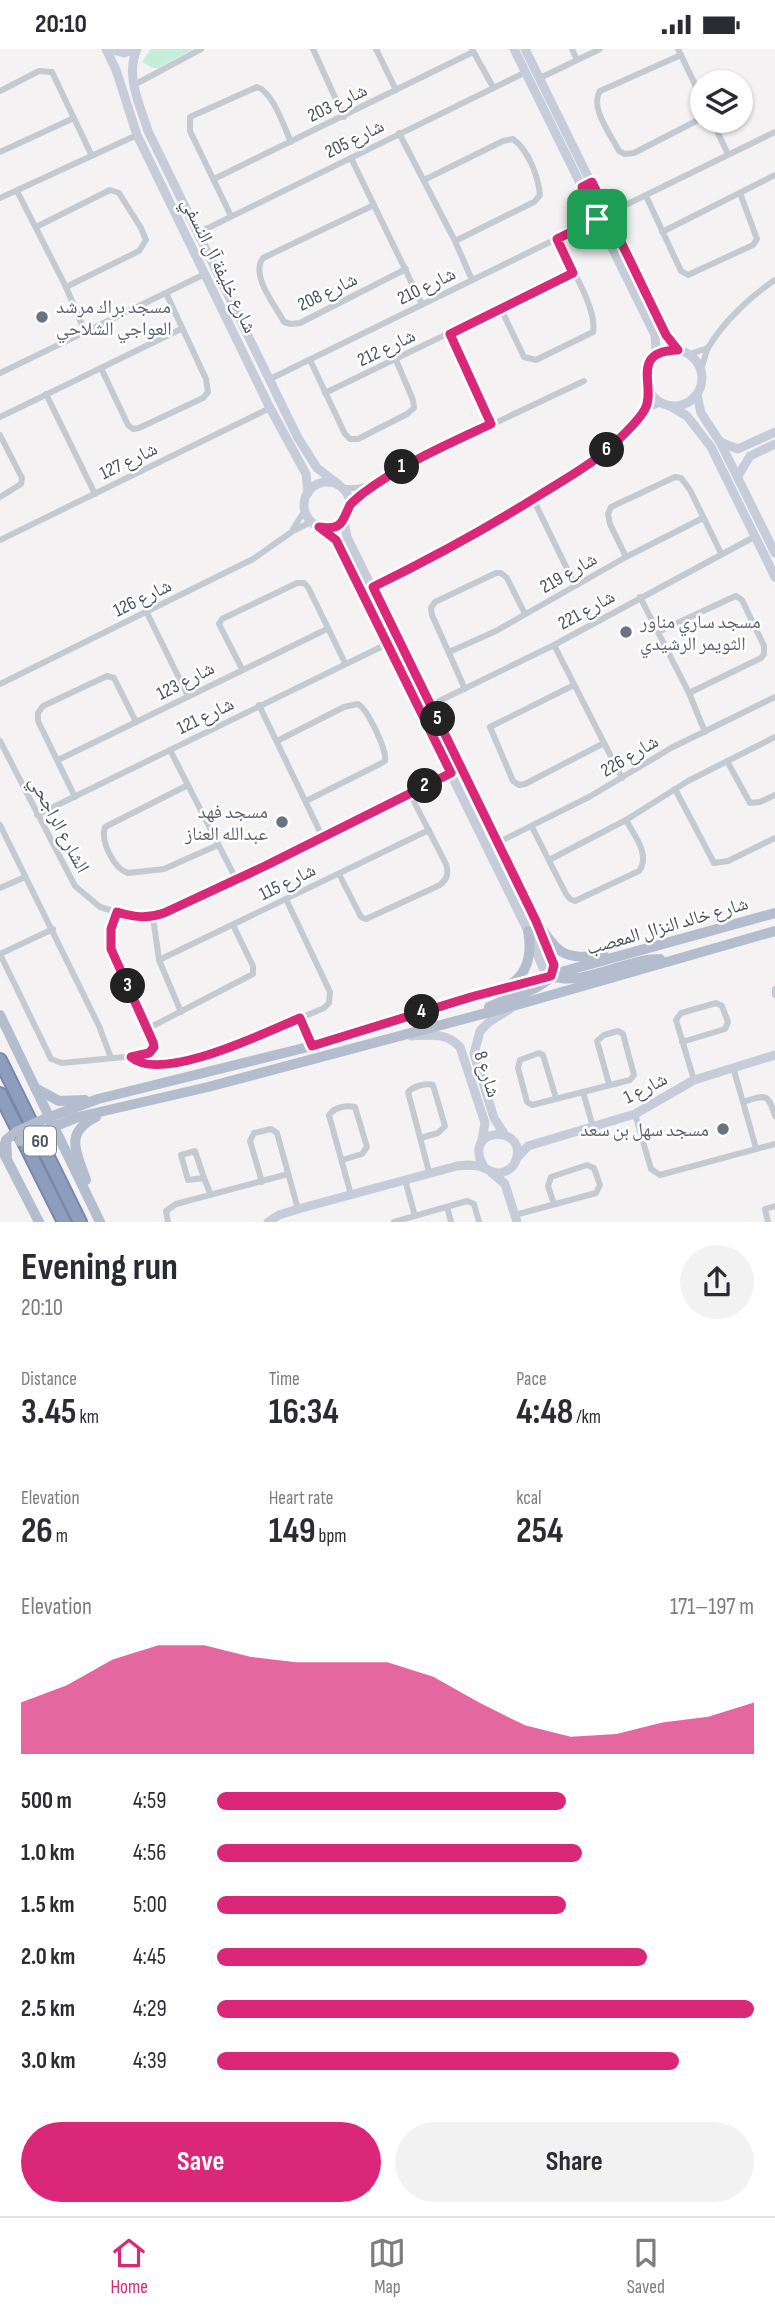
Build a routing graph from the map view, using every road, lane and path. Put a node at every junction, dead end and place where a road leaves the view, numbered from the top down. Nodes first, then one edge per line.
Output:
1 (107, 49) edge
2 (136, 49) edge
3 (201, 49) edge
4 (313, 49) edge
5 (376, 49) edge
6 (514, 49) edge
7 (525, 49) edge
8 (572, 49) edge
9 (600, 49) edge
10 (473, 50) edge
11 (679, 52) edge
12 (577, 60) junction
13 (526, 72) junction
14 (690, 74) edge
15 (540, 78) junction
16 (134, 85) junction
17 (493, 87) junction
18 (396, 90) junction
19 (0, 91) edge
20 (553, 105) junction
21 (542, 109) junction
22 (344, 117) junction
23 (74, 118) junction
24 (690, 124) edge
25 (775, 132) edge
26 (399, 133) junction
27 (718, 133) edge
28 (137, 135) junction
29 (291, 142) junction
30 (0, 152) edge
31 (91, 154) junction
32 (728, 154) junction
33 (351, 158) junction
34 (164, 164) junction
35 (154, 169) junction
36 (775, 175) edge
37 (215, 179) junction
38 (424, 180) junction
39 (592, 182) junction
40 (582, 187) junction
41 (17, 191) junction
42 (740, 193) junction
43 (646, 196) junction
44 (0, 198) edge
45 (374, 205) junction
46 (607, 214) junction
47 (231, 216) junction
48 (597, 219) junction
49 (36, 227) junction
50 (662, 232) junction
51 (198, 233) junction
52 (557, 239) junction
53 (455, 241) junction
54 (406, 269) junction
55 (573, 273) junction
56 (205, 274) junction
57 (775, 279) edge
58 (471, 280) junction
59 (66, 287) junction
60 (166, 293) junction
61 (422, 304) junction
62 (500, 309) junction
63 (243, 326) junction
64 (181, 328) junction
65 (233, 331) junction
66 (85, 332) junction
67 (450, 334) junction
68 (708, 348) junction
69 (678, 350) junction
70 (690, 354) junction
71 (396, 359) junction
72 (310, 360) junction
73 (652, 360) junction
74 (101, 368) junction
75 (702, 369) junction
76 (0, 373) edge
77 (270, 379) junction
78 (584, 381) dead end
79 (647, 386) junction
80 (326, 393) junction
81 (46, 394) junction
82 (697, 395) junction
83 (665, 404) junction
84 (271, 408) junction
85 (645, 410) junction
86 (0, 417) edge
87 (491, 424) junction
88 (775, 432) edge
89 (0, 435) edge
90 (720, 442) junction
91 (775, 444) edge
92 (748, 452) junction
93 (737, 476) junction
94 (379, 482) junction
95 (340, 486) junction
96 (308, 493) junction
97 (95, 494) junction
98 (0, 497) edge
99 (533, 499) junction
100 (351, 505) junction
101 (305, 510) junction
102 (703, 518) junction
103 (344, 521) junction
104 (315, 524) junction
105 (292, 531) junction
106 (754, 537) junction
107 (0, 541) edge
108 (721, 553) junction
109 (775, 553) edge
110 (626, 557) junction
111 (775, 577) edge
112 (575, 585) junction
113 (373, 587) junction
114 (640, 597) junction
115 (147, 613) junction
116 (525, 614) junction
117 (327, 629) junction
118 (658, 632) junction
119 (387, 644) junction
120 (554, 645) junction
121 (449, 652) junction
122 (345, 663) junction
123 (242, 669) junction
124 (0, 684) edge
125 (574, 685) junction
126 (465, 689) junction
127 (689, 693) junction
128 (188, 696) junction
129 (775, 697) edge
130 (259, 705) junction
131 (432, 705) junction
132 (136, 722) junction
133 (705, 732) junction
134 (775, 737) edge
135 (0, 741) edge
136 (277, 741) junction
137 (604, 743) junction
138 (170, 750) junction
139 (58, 760) junction
140 (727, 761) junction
141 (10, 763) junction
142 (0, 768) edge
143 (451, 773) junction
144 (622, 778) junction
145 (188, 785) junction
146 (675, 789) junction
147 (410, 794) junction
148 (775, 795) edge
149 (75, 797) junction
150 (306, 801) junction
151 (37, 815) junction
152 (626, 820) junction
153 (0, 825) edge
154 (532, 827) junction
155 (429, 830) junction
156 (323, 838) junction
157 (775, 838) edge
158 (499, 842) junction
159 (218, 845) junction
160 (549, 860) junction
161 (339, 874) junction
162 (25, 877) junction
163 (236, 879) junction
164 (0, 888) edge
165 (286, 899) junction
166 (117, 912) junction
167 (775, 913) edge
168 (153, 917) junction
169 (536, 921) junction
170 (233, 925) junction
171 (53, 929) junction
172 (528, 930) junction
173 (775, 931) edge
174 (0, 954) edge
175 (628, 954) junction
176 (677, 958) junction
177 (159, 960) junction
178 (551, 976) junction
179 (503, 989) junction
180 (775, 989) edge
181 (775, 995) edge
182 (520, 1003) junction
183 (181, 1011) junction
184 (0, 1016) edge
185 (474, 1016) junction
186 (300, 1018) junction
187 (149, 1028) junction
188 (392, 1038) junction
189 (682, 1042) junction
190 (312, 1046) junction
191 (775, 1055) edge
192 (131, 1057) junction
193 (111, 1058) junction
194 (0, 1061) edge
195 (733, 1067) junction
196 (694, 1080) junction
197 (609, 1084) junction
198 (35, 1088) junction
199 (583, 1093) junction
200 (0, 1094) edge
201 (556, 1098) junction
202 (99, 1099) junction
203 (743, 1102) junction
204 (110, 1110) junction
205 (635, 1114) junction
206 (775, 1116) edge
207 (47, 1123) junction
208 (593, 1127) junction
209 (509, 1137) junction
210 (420, 1138) junction
211 (2, 1140) edge
212 (775, 1144) edge
213 (480, 1145) junction
214 (528, 1146) junction
215 (756, 1148) junction
216 (342, 1160) junction
217 (516, 1161) junction
218 (457, 1166) junction
219 (487, 1170) junction
220 (429, 1172) junction
221 (288, 1174) junction
222 (205, 1178) junction
223 (405, 1180) junction
224 (262, 1182) junction
225 (505, 1184) junction
226 (211, 1195) junction
227 (351, 1195) junction
228 (554, 1204) junction
229 (775, 1206) edge
230 (447, 1207) junction
231 (298, 1209) junction
232 (415, 1216) junction
233 (516, 1219) edge
234 (39, 1222) edge
235 (64, 1222) edge
236 (80, 1222) edge
237 (101, 1222) edge
238 (168, 1222) edge
239 (268, 1222) edge
240 (394, 1222) edge
241 (451, 1222) edge
242 (479, 1222) edge
243 (768, 1222) edge

1 - 2 street
1 - 28 street, شارع خليفة آل النسفي
2 - 16 street, شارع خليفة آل النسفي
3 - 16 street
4 - 22 street
5 - 18 street
6 - 13 street
7 - 15 street
8 - 12 street
9 - 12 street
10 - 17 street
10 - 18 street, شارع 203
11 - 14 street
11 - 24 street
12 - 15 street
13 - 17 street, شارع 205
13 - 21 street
15 - 20 street
16 - 34 street, شارع خليفة آل النسفي
17 - 26 street, شارع 205
18 - 22 street, شارع 203
19 - 23 street
20 - 21 street
20 - 39 street
21 - 40 street
22 - 29 street, شارع 203
23 - 30 street
23 - 31 street
25 - 32 street
26 - 33 street, شارع 205
26 - 38 street
27 - 32 street
28 - 31 street
28 - 35 street, شارع خليفة آل النسفي
29 - 37 street, شارع 203
29 - 37 street
31 - 41 street
32 - 43 street
33 - 45 street
33 - 47 street, شارع 205
34 - 35 street
34 - 51 street, شارع خليفة آل النسفي
35 - 56 street, شارع خليفة آل النسفي
36 - 42 street
37 - 47 street
38 - 53 street
38 - 53 street
39 - 40 street
39 - 46 street
40 - 48 street
41 - 44 street
41 - 49 street
42 - 50 street
42 - 50 street
43 - 46 street
43 - 50 street
45 - 54 street
45 - 54 street, شارع 208
46 - 69 street
47 - 51 street, شارع 205
48 - 52 street, شارع 210
48 - 73 street
49 - 59 street
49 - 59 street
51 - 63 street, شارع خليفة آل النسفي
52 - 55 street
52 - 58 street, شارع 210
53 - 58 street
54 - 61 street
55 - 62 street, شارع 212
55 - 62 street
56 - 60 street
56 - 65 street, شارع خليفة آل النسفي
57 - 68 street
58 - 61 street, شارع 210
59 - 66 street
60 - 64 street
60 - 66 street
61 - 72 street, شارع 210
62 - 67 street, شارع 212
63 - 65 street
63 - 77 street, شارع خليفة آل النسفي
64 - 74 street
64 - 74 street
65 - 84 street, شارع خليفة آل النسفي
66 - 76 street
67 - 71 street, شارع 212
67 - 87 street
68 - 70 street
68 - 75 street
69 - 70 street
69 - 73 street
70 - 75 street
71 - 80 street, شارع 212
71 - 80 street
72 - 77 street, شارع 210
72 - 80 street
73 - 79 street
74 - 81 street
75 - 82 street
77 - 95 street, شارع خليفة آل النسفي
78 - 87 street
79 - 83 street
79 - 85 street
81 - 86 street
81 - 97 street
82 - 83 street
82 - 90 street
83 - 85 street
83 - 106 street
84 - 96 street, شارع خليفة آل النسفي
84 - 97 street, شارع 127
85 - 99 street
87 - 94 street
88 - 92 street
89 - 98 street
90 - 92 street
90 - 93 street
91 - 92 street
92 - 93 street
93 - 109 street
94 - 95 street
94 - 100 street
95 - 96 street
95 - 100 street
96 - 101 street
97 - 107 street, شارع 127
99 - 112 street
99 - 113 street
100 - 103 street
101 - 104 street
101 - 105 street, شارع 126
102 - 108 street
102 - 110 street, شارع 219
102 - 110 street
103 - 104 street
103 - 113 street
104 - 105 street, شارع 126
104 - 119 street
105 - 115 street, شارع 126
106 - 108 street, شارع 221
106 - 111 street
108 - 114 street, شارع 221
110 - 112 street, شارع 219
112 - 116 street, شارع 219
113 - 131 street
114 - 118 street
114 - 120 street, شارع 221
115 - 124 street, شارع 126
115 - 128 street
116 - 121 street, شارع 219
116 - 121 street
117 - 122 street
117 - 123 street, شارع 123
117 - 123 street
118 - 127 street
118 - 127 street
119 - 122 street, شارع 121
119 - 143 street
120 - 125 street
120 - 126 street, شارع 221
121 - 126 street
122 - 130 street, شارع 121
123 - 128 street, شارع 123
125 - 137 street
125 - 137 street
126 - 131 street, شارع 221
127 - 133 street
128 - 132 street, شارع 123
129 - 133 street, شارع 226
130 - 136 street
130 - 138 street, شارع 121
131 - 158 street
132 - 139 street, شارع 123
132 - 139 street
133 - 144 street, شارع 226
134 - 140 street
135 - 141 street, الشارع الراجحي
136 - 150 street
136 - 150 street
137 - 144 street
138 - 145 street
138 - 149 street, شارع 121
139 - 149 street
140 - 146 street
140 - 148 street
141 - 142 street
141 - 151 street, الشارع الراجحي
143 - 147 street
143 - 172 street
144 - 154 street, شارع 226
145 - 159 street
145 - 159 street
146 - 152 street
146 - 157 street
147 - 155 street
147 - 156 street
149 - 151 street, شارع 121
150 - 156 street
151 - 166 street, الشارع الراجحي
152 - 160 street
152 - 160 street
153 - 162 street
154 - 158 street, شارع 226
154 - 160 street
155 - 161 street, شارع 115
155 - 161 street
156 - 163 street
158 - 169 street
159 - 163 street
161 - 165 street, شارع 115
162 - 164 street
162 - 171 street
163 - 168 street
165 - 170 street, شارع 115
165 - 186 street
166 - 168 street, الشارع الراجحي
166 - 187 street
167 - 175 main road, شارع خالد النزال المعصب
168 - 177 street
169 - 175 main road
169 - 178 street
170 - 177 street, شارع 115
170 - 183 street
171 - 174 street
171 - 193 street
172 - 178 street
172 - 179 main road
173 - 176 main road, شارع خالد النزال المعصب
174 - 193 street
175 - 178 main road, شارع خالد النزال المعصب
176 - 178 main road
176 - 182 main road, شارع خالد النزال المعصب
177 - 183 street
178 - 179 main road, شارع خالد النزال المعصب
178 - 185 main road
179 - 190 main road, شارع خالد النزال المعصب
180 - 181 street
182 - 185 main road, شارع خالد النزال المعصب
182 - 209 street, شارع 8
183 - 187 street
184 - 198 main road
185 - 188 main road, شارع خالد النزال المعصب
186 - 190 street
186 - 192 street
187 - 192 street
188 - 204 main road, شارع خالد النزال المعصب
188 - 213 street, شارع 8
189 - 189 street
189 - 196 street
190 - 202 main road, شارع خالد النزال المعصب
191 - 195 street, شارع 1
192 - 193 street
194 - 236 highway, 60
195 - 196 street, شارع 1
195 - 203 street
196 - 205 street, شارع 1
197 - 197 street
197 - 199 street
198 - 202 main road
198 - 207 main road
199 - 201 street
199 - 208 street
200 - 235 highway, 60
201 - 201 street
202 - 207 main road, شارع خالد النزال المعصب
203 - 206 street
203 - 215 street
204 - 207 main road, شارع خالد النزال المعصب
204 - 237 main road
205 - 208 street, شارع 1
205 - 215 street
207 - 211 main road, شارع خالد النزال المعصب, bridge
207 - 237 main road
208 - 214 street, شارع 1
209 - 213 street
209 - 214 street
209 - 217 street
210 - 210 street
210 - 220 street
211 - 234 main road, شارع خالد النزال المعصب
212 - 215 street
213 - 218 street
213 - 219 street
214 - 217 street
216 - 216 street
216 - 227 street
217 - 219 street
217 - 225 street
218 - 219 street
218 - 220 street
219 - 225 street
220 - 223 street
221 - 224 street
221 - 224 street
221 - 231 street
222 - 222 street
222 - 226 street
223 - 227 street
223 - 232 street
224 - 226 street
225 - 233 street
226 - 238 street
227 - 231 street
228 - 228 street
228 - 233 street
229 - 243 street
230 - 232 street
230 - 241 street
230 - 242 street
231 - 239 street
232 - 240 street

